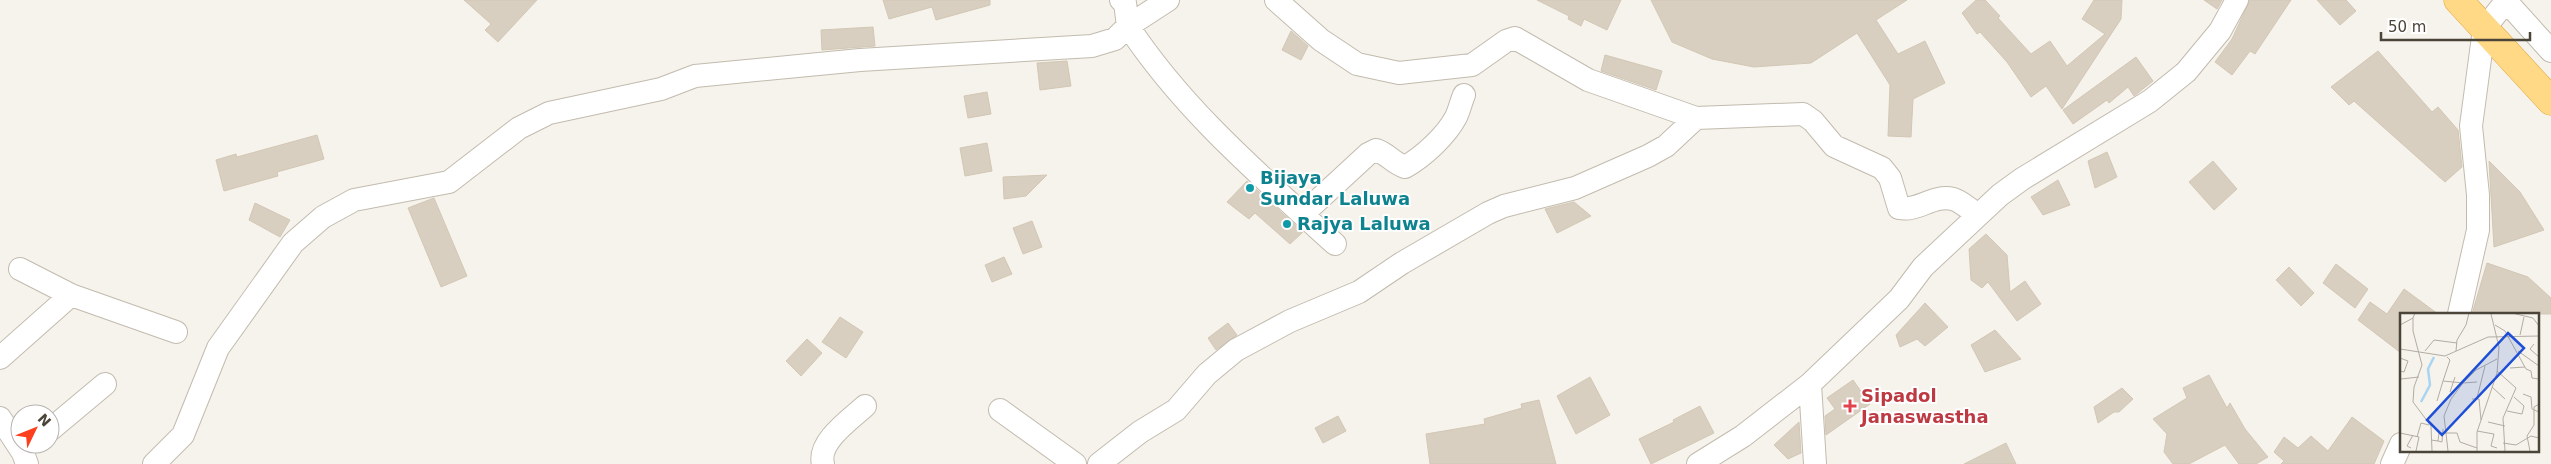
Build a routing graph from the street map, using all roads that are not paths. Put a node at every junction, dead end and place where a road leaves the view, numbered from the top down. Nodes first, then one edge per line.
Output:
1 (1121, 0) edge
2 (1168, 0) edge
3 (1276, 0) edge
4 (2237, 0) edge
5 (2458, 0) edge
6 (2506, 0) edge
7 (1128, 26) junction
8 (2484, 29) junction
9 (2551, 50) edge
10 (1464, 95) dead end
11 (2551, 101) edge
12 (1696, 118) junction
13 (1303, 214) junction
14 (1977, 214) junction
15 (1335, 244) dead end
16 (20, 269) dead end
17 (71, 295) junction
18 (2459, 313) edge
19 (176, 332) dead end
20 (0, 358) edge
21 (104, 384) dead end
22 (1810, 384) junction
23 (865, 406) dead end
24 (1000, 410) dead end
25 (0, 418) edge
26 (60, 421) edge
27 (2400, 446) edge
28 (24, 456) edge
29 (154, 464) edge
30 (823, 464) edge
31 (1075, 464) edge
32 (1099, 464) edge
33 (1698, 464) edge
34 (1815, 464) edge
35 (2392, 464) edge

1 - 7 street
2 - 7 street
3 - 12 street
4 - 14 street
5 - 8 highway
6 - 8 street
6 - 9 street
7 - 13 street
7 - 29 street
8 - 11 highway
8 - 18 street
10 - 13 street
12 - 14 street
12 - 32 street
13 - 15 street
14 - 22 street
16 - 17 street
17 - 19 street
17 - 20 street
21 - 26 street
22 - 33 street
22 - 34 street
23 - 30 street
24 - 31 street
25 - 28 street
27 - 35 street

